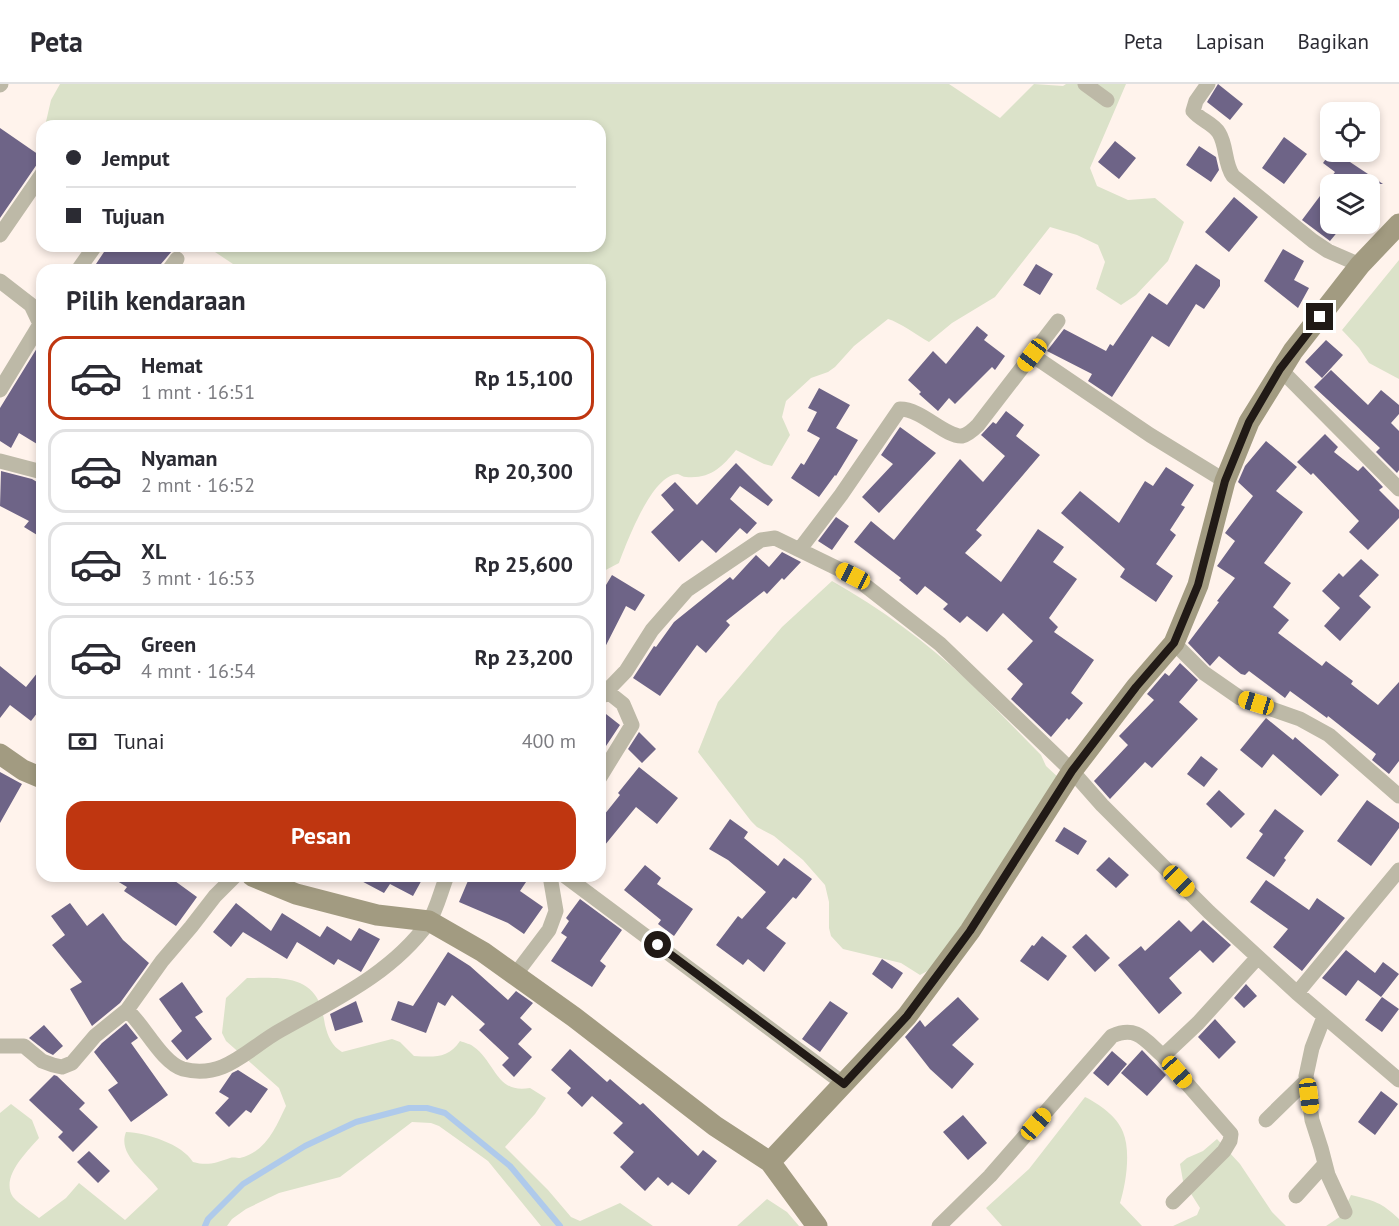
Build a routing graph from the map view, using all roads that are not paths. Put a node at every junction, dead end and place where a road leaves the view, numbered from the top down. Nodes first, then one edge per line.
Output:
1 (1086, 84) edge
2 (1208, 84) edge
3 (1107, 100) dead end
4 (36, 183) edge
5 (1399, 224) edge
6 (0, 235) edge
7 (1360, 265) junction
8 (0, 281) edge
9 (36, 311) edge
10 (1058, 321) dead end
11 (36, 332) edge
12 (1032, 355) junction
13 (1280, 369) junction
14 (0, 390) edge
15 (0, 461) edge
16 (36, 470) edge
17 (1225, 481) junction
18 (1399, 489) edge
19 (800, 549) junction
20 (1174, 643) junction
21 (606, 693) edge
22 (606, 696) edge
23 (0, 754) edge
24 (606, 767) edge
25 (1072, 771) junction
26 (36, 775) edge
27 (1399, 796) edge
28 (1399, 870) edge
29 (229, 882) edge
30 (267, 882) edge
31 (445, 882) edge
32 (551, 882) edge
33 (573, 882) edge
34 (429, 921) junction
35 (1258, 957) junction
36 (515, 975) junction
37 (1297, 993) junction
38 (127, 1010) junction
39 (1324, 1017) junction
40 (0, 1046) edge
41 (1163, 1056) junction
42 (1307, 1080) junction
43 (1399, 1080) edge
44 (844, 1084) junction
45 (1266, 1120) dead end
46 (770, 1162) junction
47 (1325, 1164) junction
48 (1296, 1196) dead end
49 (1173, 1202) dead end
50 (1345, 1212) dead end
51 (817, 1226) edge
52 (939, 1226) edge

1 - 3 street
2 - 7 street
4 - 6 street
5 - 7 main road
7 - 13 main road
8 - 9 street
10 - 12 street
11 - 14 street
12 - 17 street
12 - 19 street
13 - 17 main road
13 - 18 street
15 - 16 street
17 - 20 main road
19 - 21 street
19 - 25 street
20 - 25 main road
20 - 27 street
22 - 24 street
23 - 26 main road
25 - 35 street
25 - 44 main road
28 - 37 street
29 - 38 street
30 - 34 main road
31 - 34 street
32 - 36 street
33 - 44 street
34 - 36 main road
34 - 38 street
35 - 37 street
35 - 41 street
36 - 46 main road
37 - 39 street
38 - 40 street
39 - 42 street
39 - 43 street
41 - 49 street
41 - 52 street
42 - 45 street
42 - 47 street
44 - 46 main road
46 - 51 main road
47 - 48 street
47 - 50 street

